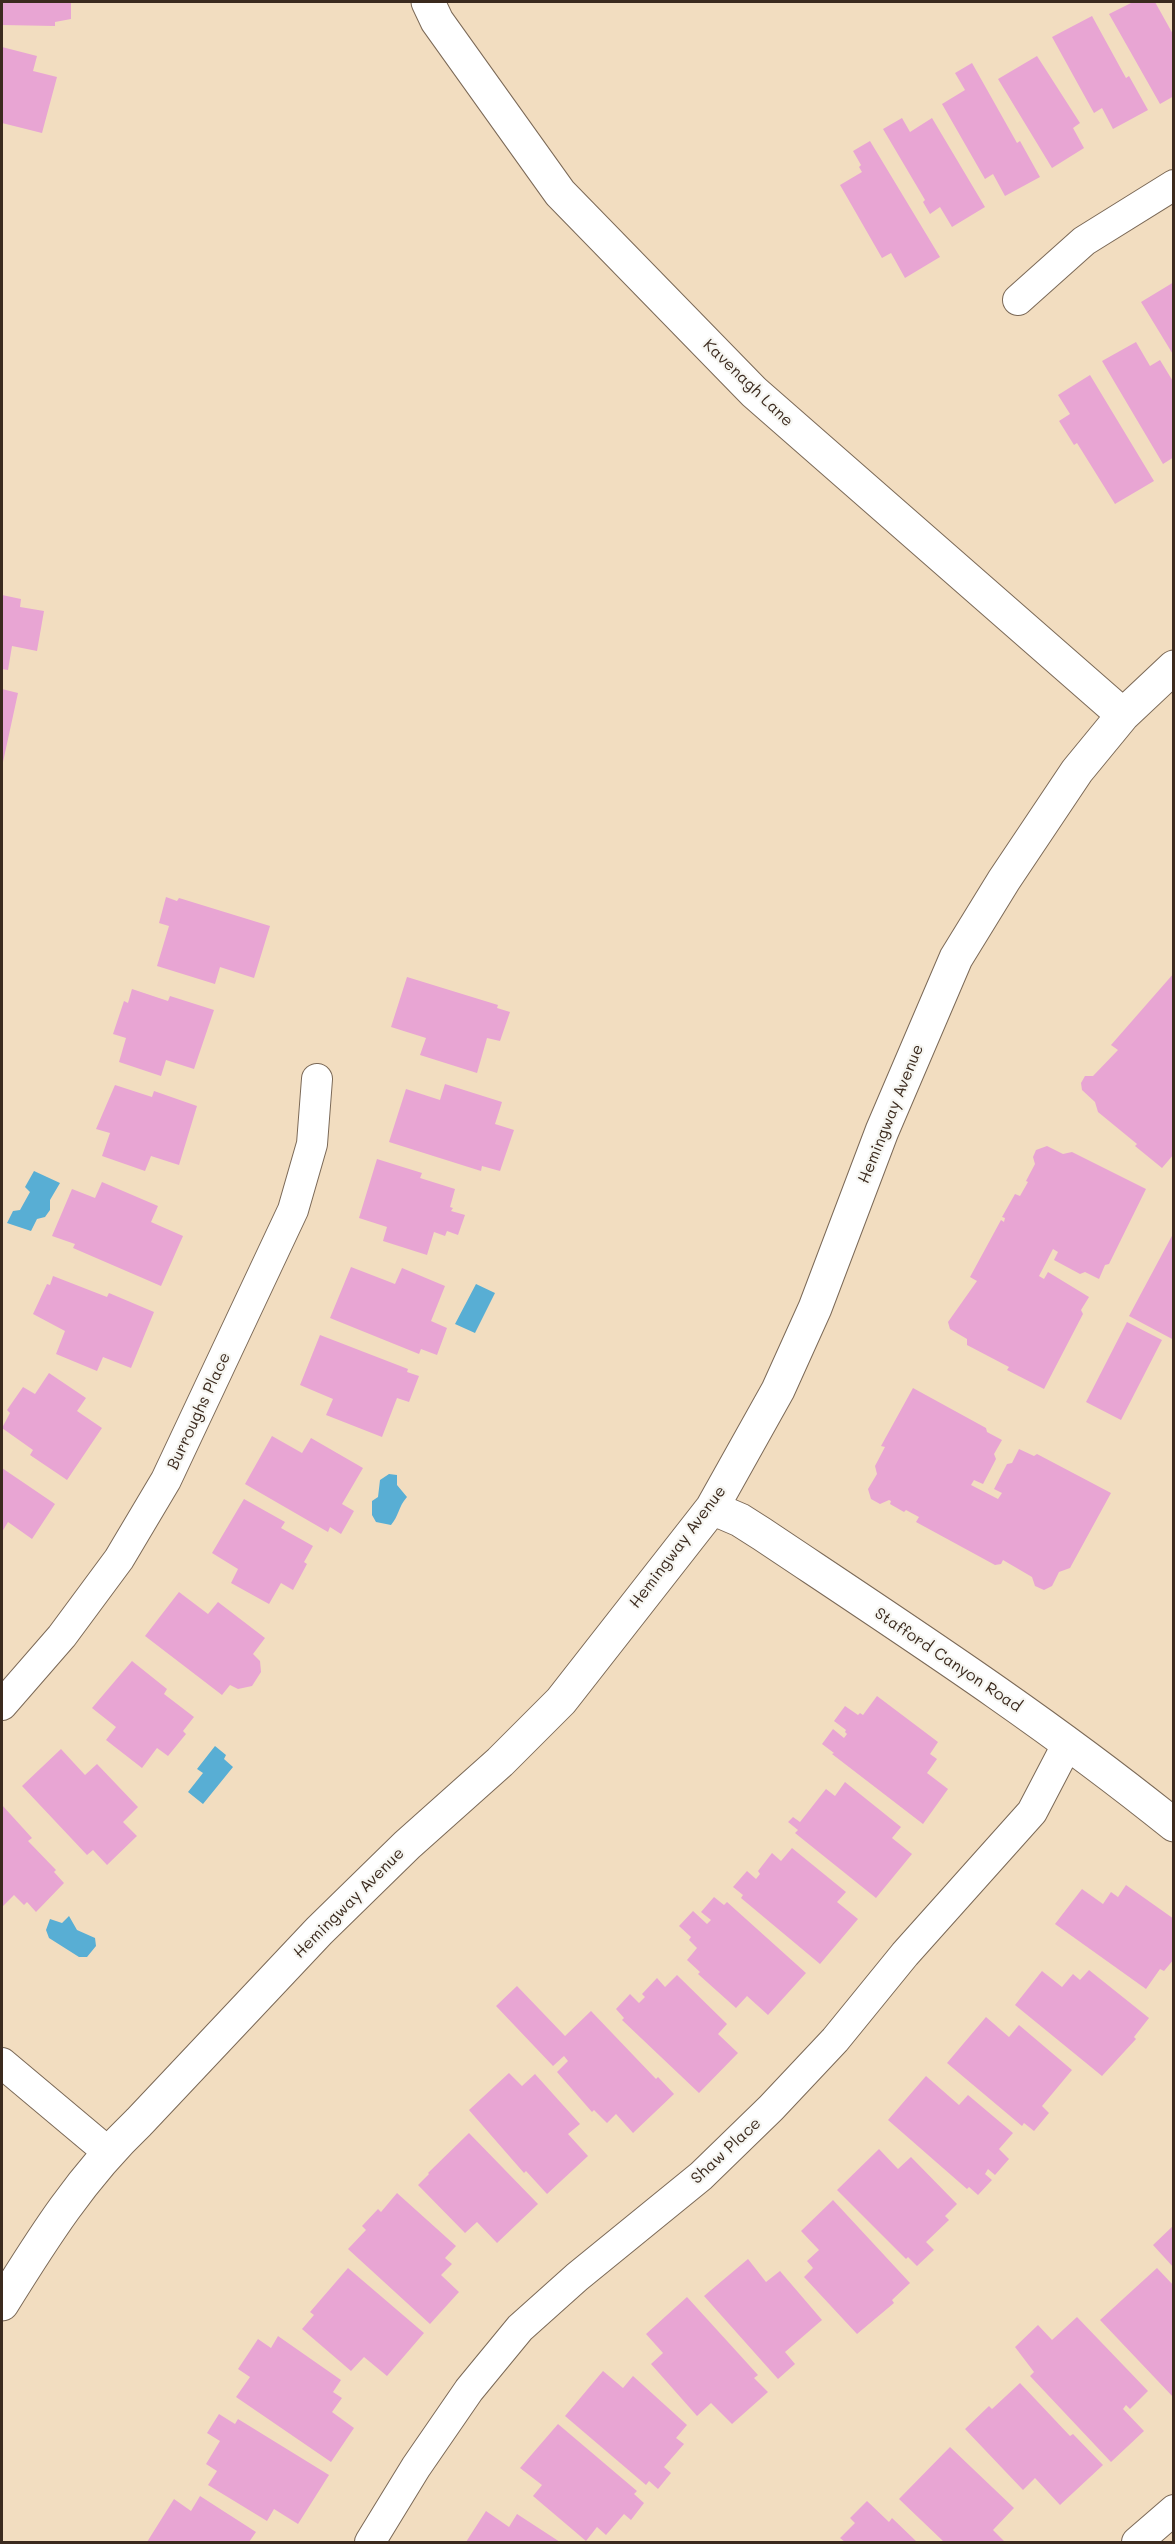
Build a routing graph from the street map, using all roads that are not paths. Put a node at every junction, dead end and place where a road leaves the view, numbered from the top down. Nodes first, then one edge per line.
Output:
1 (428, 2) edge
2 (1173, 184) edge
3 (1018, 300) dead end
4 (1173, 667) edge
5 (1123, 715) junction
6 (317, 1080) dead end
7 (712, 1508) junction
8 (2, 1705) edge
9 (1068, 1743) junction
10 (1173, 1825) edge
11 (2, 2063) edge
12 (108, 2152) junction
13 (2, 2304) edge
14 (1173, 2510) edge
15 (370, 2542) edge
16 (1137, 2542) edge

1 - 5 main road, Kavenagh Lane
2 - 3 street
4 - 5 main road, Hemingway Avenue
5 - 7 main road, Hemingway Avenue
6 - 8 street, Burroughs Place
7 - 9 main road, Stafford Canyon Road
7 - 12 main road, Hemingway Avenue
9 - 10 main road, Stafford Canyon Road
9 - 15 street, Shaw Place
11 - 12 street
12 - 13 main road, Hemingway Avenue
14 - 16 street

